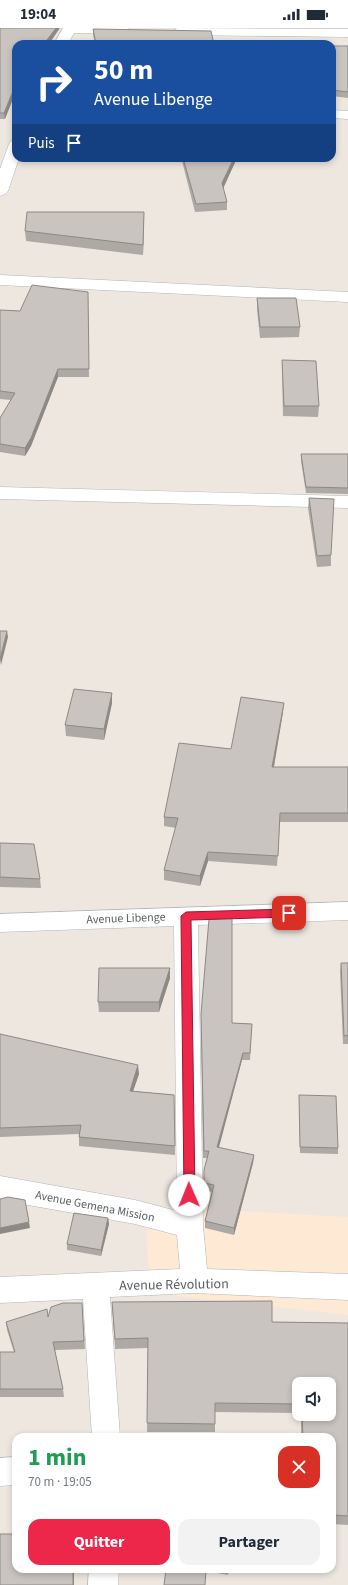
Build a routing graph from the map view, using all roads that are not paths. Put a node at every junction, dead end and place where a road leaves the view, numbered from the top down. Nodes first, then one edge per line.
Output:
1 (133, 30) edge
2 (165, 30) edge
3 (348, 33) edge
4 (63, 40) edge
5 (336, 114) edge
6 (348, 115) edge
7 (12, 156) edge
8 (0, 191) edge
9 (0, 280) edge
10 (348, 297) edge
11 (0, 493) edge
12 (348, 502) edge
13 (348, 911) edge
14 (186, 916) junction
15 (0, 923) edge
16 (0, 1188) edge
17 (190, 1226) junction
18 (194, 1280) junction
19 (96, 1286) junction
20 (348, 1287) edge
21 (0, 1290) edge
22 (106, 1433) edge
23 (12, 1471) edge
24 (0, 1472) edge
25 (104, 1573) edge
26 (103, 1585) edge

1 - 4 street
2 - 3 street
5 - 6 street
7 - 8 street
9 - 10 street
11 - 12 street
13 - 14 street, Avenue Libenge
14 - 15 street, Avenue Libenge
14 - 17 street
16 - 17 street, Avenue Gemena Mission
17 - 18 street
18 - 19 street, Avenue Révolution
18 - 20 street, Avenue Révolution
19 - 21 street, Avenue Révolution
19 - 22 street
23 - 24 street
25 - 26 street

